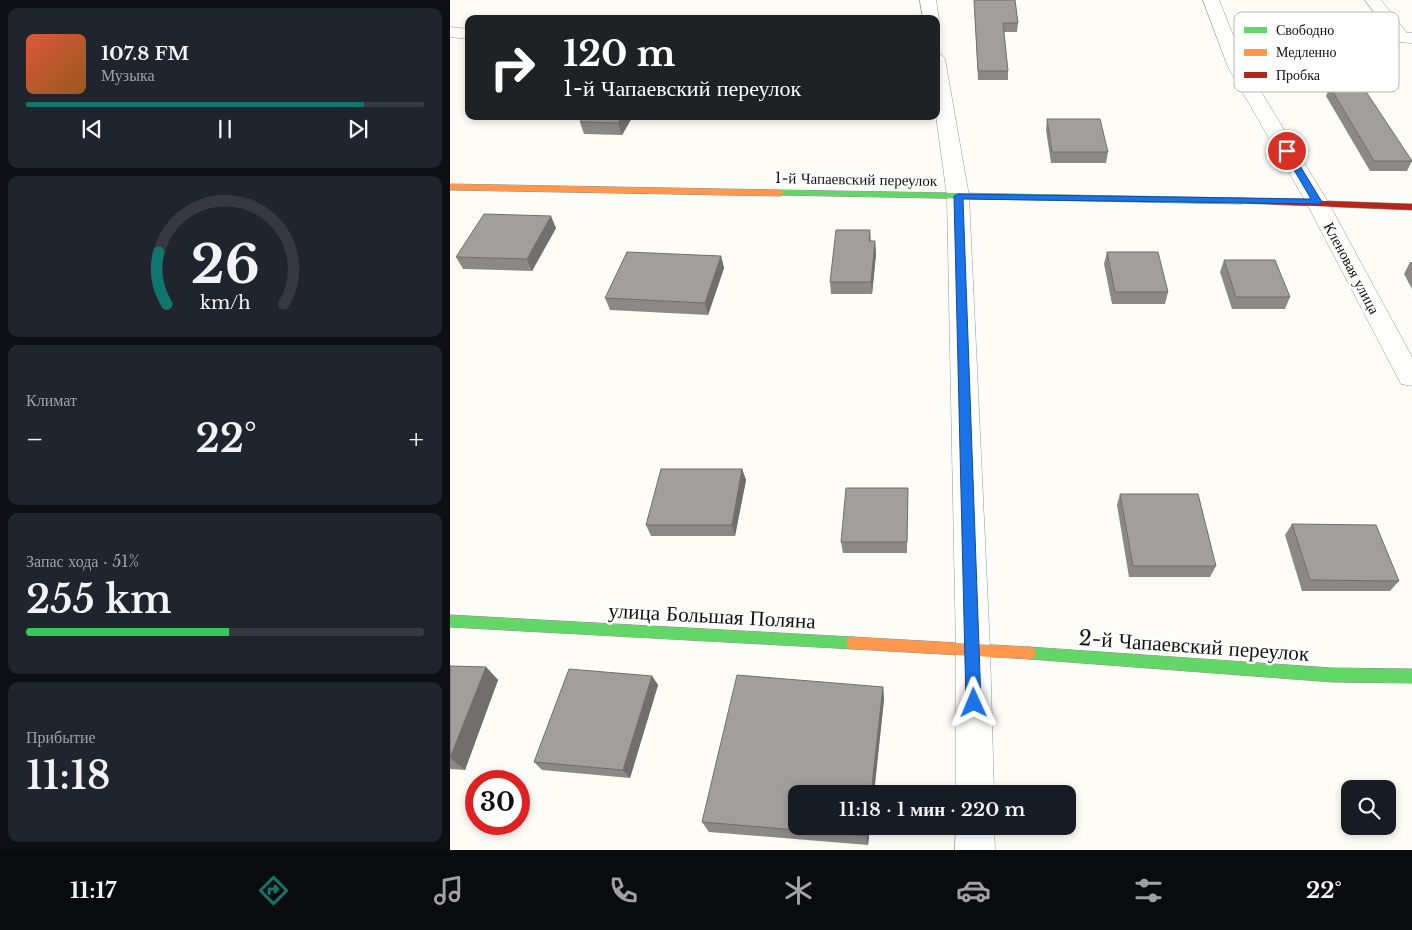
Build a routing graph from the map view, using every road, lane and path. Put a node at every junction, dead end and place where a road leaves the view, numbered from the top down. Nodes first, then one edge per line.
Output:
1 (928, 0) edge
2 (1211, 0) edge
3 (1372, 0) edge
4 (1381, 12) edge
5 (930, 15) edge
6 (450, 32) edge
7 (465, 34) edge
8 (1399, 34) edge
9 (1412, 38) edge
10 (1234, 59) edge
11 (1252, 92) edge
12 (940, 101) edge
13 (450, 187) edge
14 (958, 196) junction
15 (1317, 202) junction
16 (1412, 207) edge
17 (1410, 377) dead end
18 (450, 621) edge
19 (973, 649) junction
20 (1412, 676) edge
21 (975, 785) edge
22 (975, 835) edge
23 (975, 850) edge

1 - 5 street
2 - 10 street, Кленовая улица
3 - 4 street
6 - 7 street
8 - 9 street
11 - 15 street, Кленовая улица
12 - 14 street
13 - 14 street, 1-й Чапаевский переулок
14 - 15 street, 1-й Чапаевский переулок
14 - 19 street
15 - 16 street, 1-й Чапаевский переулок
15 - 17 street, Кленовая улица
18 - 19 street, улица Большая Поляна
19 - 20 street, 2-й Чапаевский переулок
19 - 21 street
22 - 23 street

